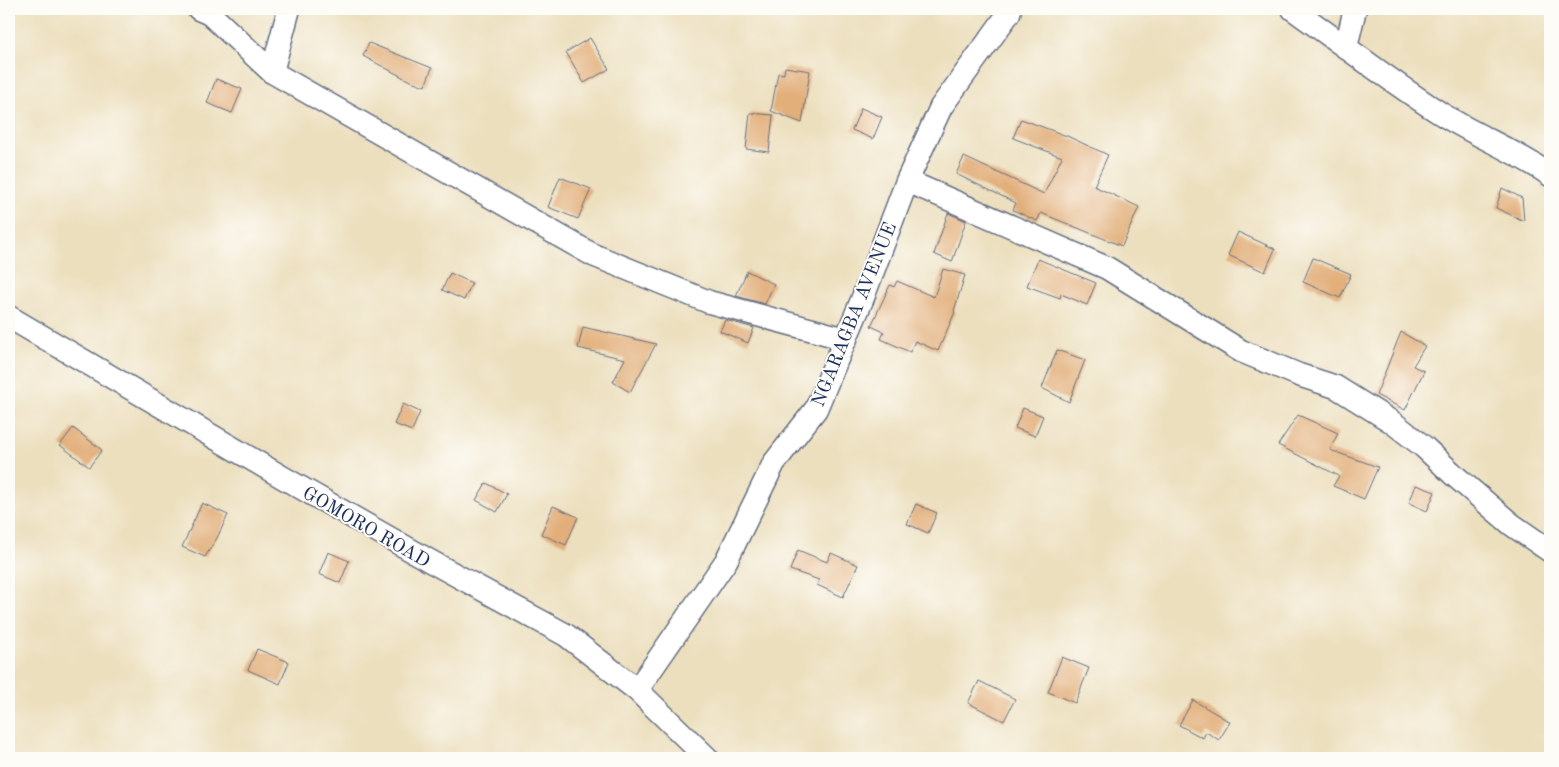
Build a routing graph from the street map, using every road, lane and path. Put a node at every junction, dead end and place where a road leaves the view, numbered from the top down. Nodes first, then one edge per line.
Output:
1 (200, 9) edge
2 (290, 9) edge
3 (1010, 9) edge
4 (1293, 9) edge
5 (1355, 9) edge
6 (1346, 47) junction
7 (272, 72) junction
8 (1550, 175) edge
9 (907, 181) junction
10 (9, 316) edge
11 (846, 339) junction
12 (1550, 550) edge
13 (637, 690) junction
14 (707, 758) edge

1 - 7 street
2 - 7 street
3 - 9 street, NGARAGBA AVENUE
4 - 6 street
5 - 6 street
6 - 8 street
7 - 11 street
9 - 11 street, NGARAGBA AVENUE
9 - 12 street
10 - 13 street, GOMORO ROAD
11 - 13 street, NGARAGBA AVENUE
13 - 14 street, GOMORO ROAD

